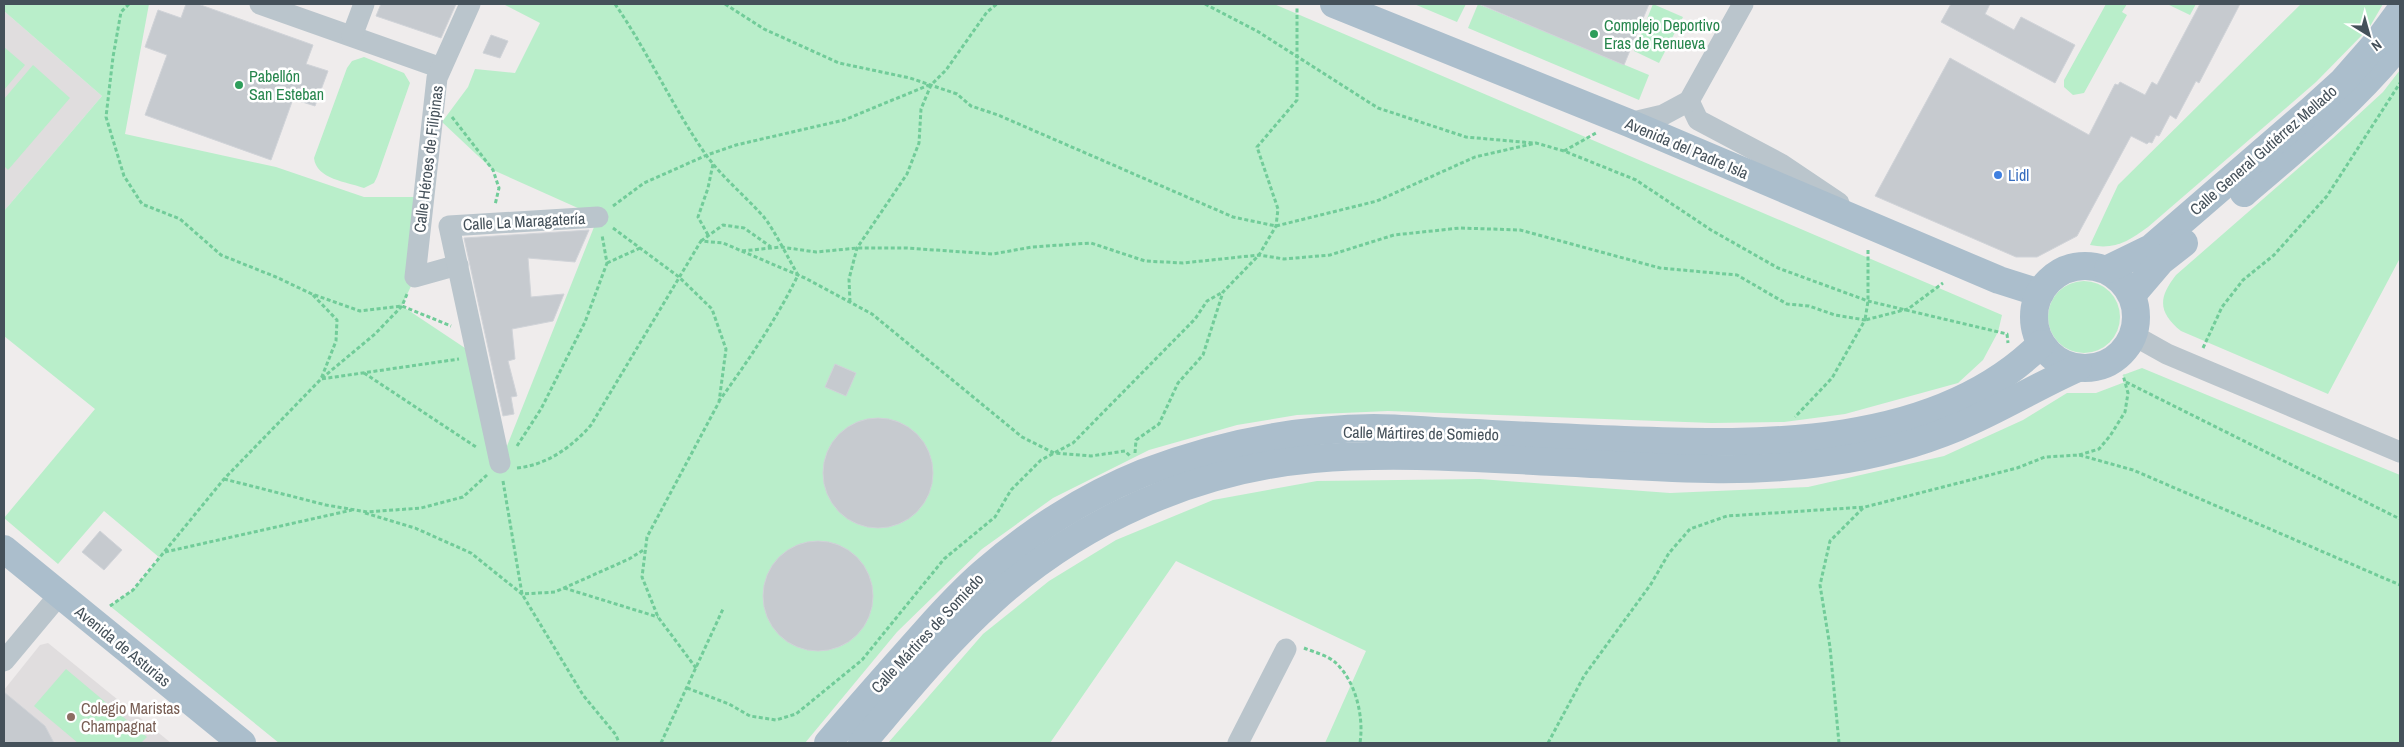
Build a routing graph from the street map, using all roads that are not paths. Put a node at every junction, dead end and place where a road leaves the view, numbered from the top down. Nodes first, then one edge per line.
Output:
1 (260, 4) edge
2 (364, 4) edge
3 (470, 4) edge
4 (1334, 4) edge
5 (1743, 4) edge
6 (2400, 11) edge
7 (352, 36) junction
8 (2400, 44) edge
9 (441, 68) junction
10 (1689, 101) junction
11 (1629, 123) junction
12 (598, 217) road end
13 (449, 226) joint
14 (1870, 238) junction
15 (458, 265) junction
16 (2108, 270) junction
17 (2040, 293) junction
18 (2132, 295) junction
19 (2133, 336) junction
20 (2041, 344) junction
21 (2078, 368) junction
22 (2400, 452) edge
23 (500, 463) road end
24 (4, 549) edge
25 (60, 594) junction
26 (1286, 649) road end
27 (4, 661) edge
28 (242, 743) edge
29 (828, 743) edge
30 (862, 743) edge
31 (1238, 743) edge

1 - 7 street
2 - 7 street
3 - 9 street, Calle Héroes de Filipinas
4 - 11 main road, Avenida del Padre Isla
5 - 10 street
6 - 16 main road, Calle General Gutiérrez Mellado
7 - 9 street
8 - 18 main road, Calle General Gutiérrez Mellado
9 - 15 street, Calle Héroes de Filipinas
10 - 11 street
10 - 14 street
11 - 14 main road, Avenida del Padre Isla
12 - 13 street, Calle La Maragatería
13 - 15 street, Calle Héroes de Filipinas
14 - 17 main road, Avenida del Padre Isla
15 - 23 street, Calle Héroes de Filipinas
16 - 17 main road
16 - 18 main road
17 - 20 main road
18 - 19 main road
19 - 21 main road
19 - 22 street
20 - 21 main road
20 - 29 main road, Calle Mártires de Somiedo
21 - 30 main road, Calle Mártires de Somiedo
24 - 25 main road, Avenida de Asturias
25 - 27 street
25 - 28 main road, Avenida de Asturias
26 - 31 street

